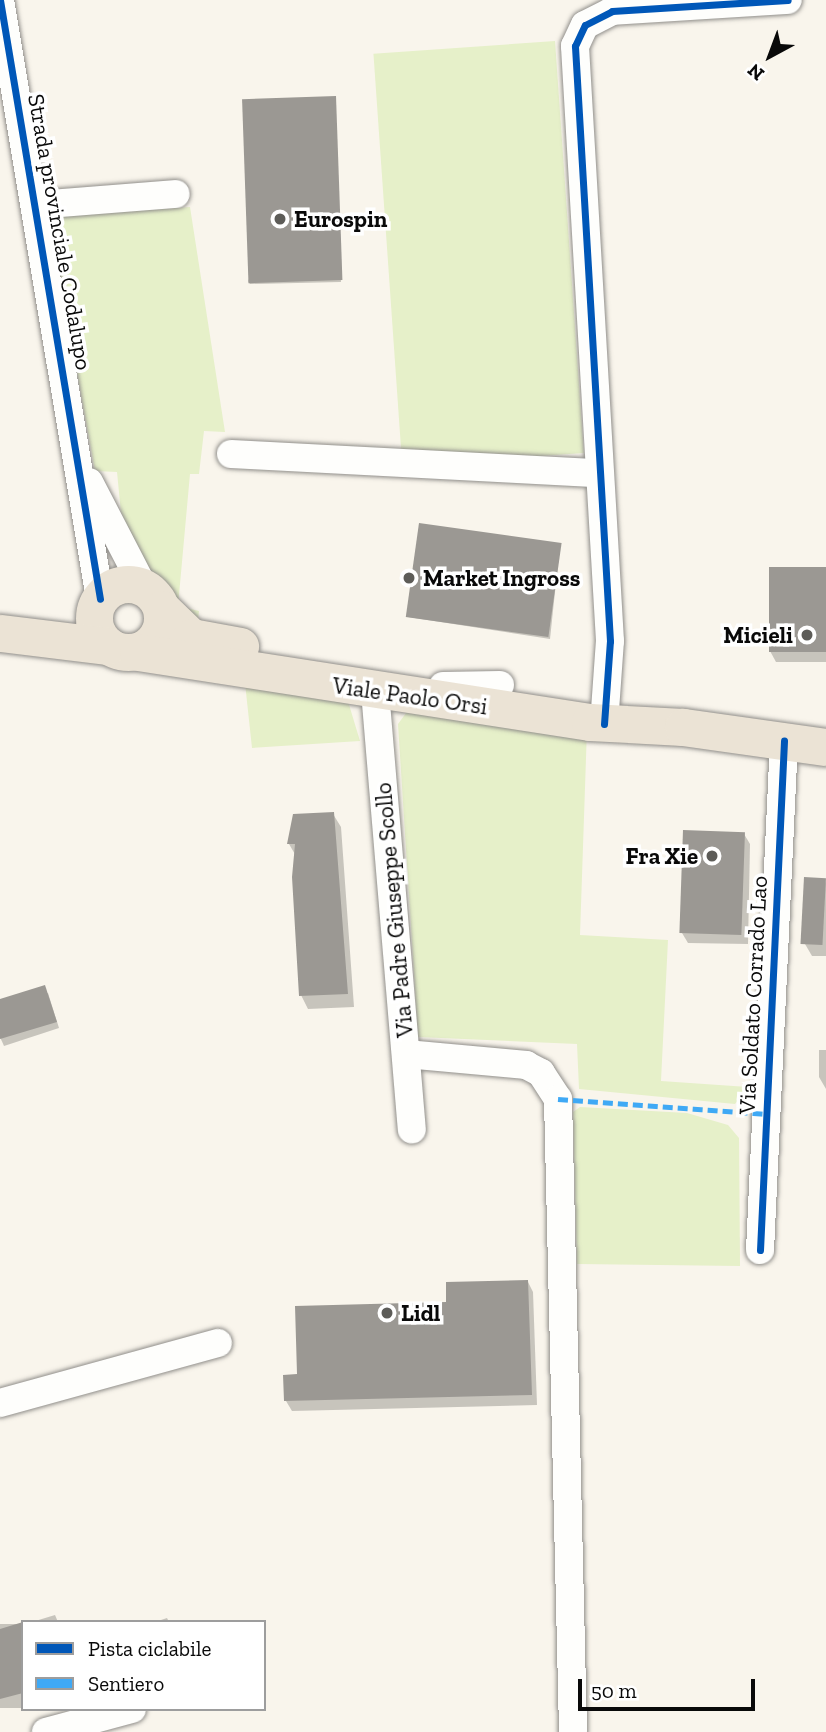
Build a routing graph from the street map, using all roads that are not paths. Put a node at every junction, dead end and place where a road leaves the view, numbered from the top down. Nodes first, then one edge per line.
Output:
1 (1, 0) edge
2 (788, 0) edge
3 (176, 194) dead end
4 (36, 205) junction
5 (231, 454) dead end
6 (82, 471) junction
7 (599, 472) junction
8 (153, 599) junction
9 (98, 602) junction
10 (0, 633) edge
11 (234, 645) junction
12 (123, 649) junction
13 (500, 685) junction
14 (375, 691) junction
15 (605, 713) junction
16 (784, 741) junction
17 (826, 747) edge
18 (407, 1054) junction
19 (412, 1129) dead end
20 (760, 1250) dead end
21 (218, 1343) dead end
22 (0, 1403) edge
23 (125, 1711) edge
24 (46, 1732) edge
25 (573, 1732) edge

1 - 4 street, Strada provinciale Codalupo
2 - 7 street
3 - 4 street
4 - 6 street, Strada provinciale Codalupo
5 - 7 street
6 - 8 street
6 - 9 street, Strada provinciale Codalupo
7 - 15 street
8 - 9 main road
8 - 11 main road, Viale Paolo Orsi
8 - 12 main road
9 - 10 main road
9 - 12 main road
10 - 12 main road, Viale Paolo Orsi
11 - 13 main road, Viale Paolo Orsi
11 - 14 street
12 - 14 main road, Viale Paolo Orsi
13 - 14 street
13 - 15 main road, Viale Paolo Orsi
14 - 15 main road, Viale Paolo Orsi
14 - 18 street, Via Padre Giuseppe Scollo
15 - 16 main road, Viale Paolo Orsi
16 - 17 main road, Viale Paolo Orsi
16 - 20 street, Via Soldato Corrado Lao
18 - 19 street, Via Padre Giuseppe Scollo
18 - 25 street
21 - 22 street
23 - 24 street

